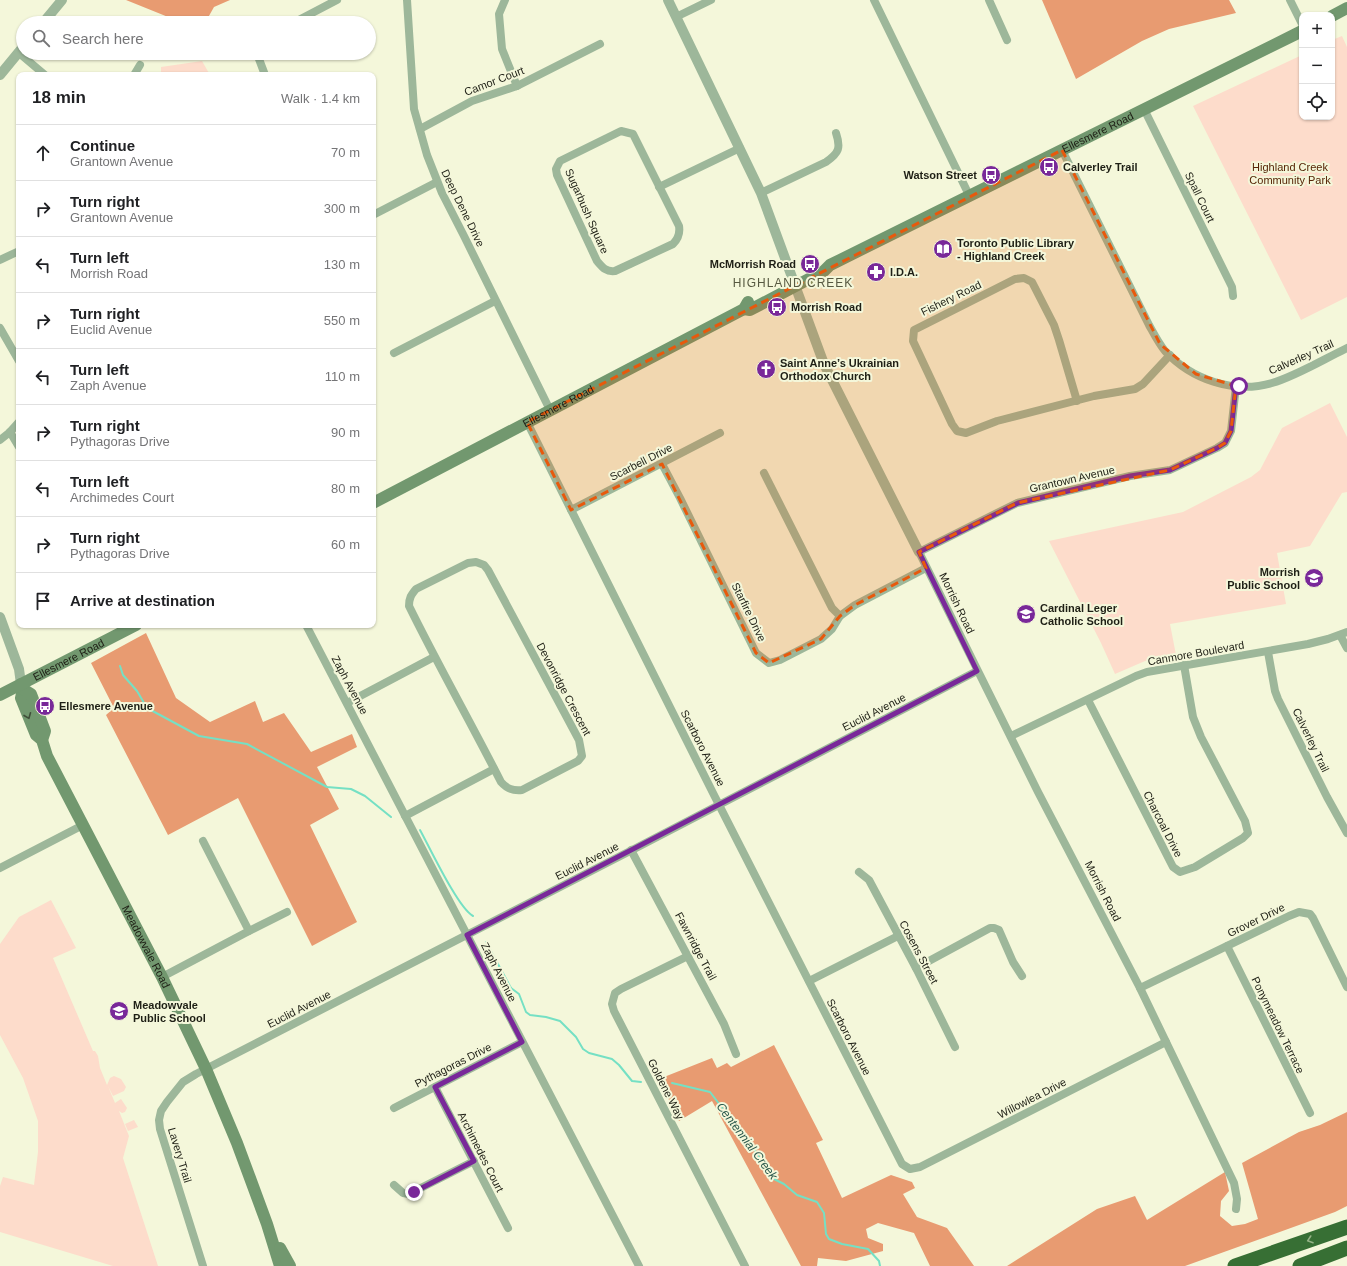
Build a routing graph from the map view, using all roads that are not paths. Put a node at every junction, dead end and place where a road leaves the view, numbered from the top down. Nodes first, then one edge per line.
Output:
1 (61, 0) edge
2 (337, 0) edge
3 (407, 0) edge
4 (505, 0) edge
5 (668, 0) edge
6 (711, 0) edge
7 (874, 0) edge
8 (989, 0) edge
9 (1290, 0) edge
10 (1347, 8) edge
11 (1335, 14) edge
12 (48, 16) edge
13 (306, 16) edge
14 (676, 18) junction
15 (1299, 18) edge
16 (1299, 32) edge
17 (1008, 40) dead end
18 (600, 44) dead end
19 (16, 56) edge
20 (31, 60) edge
21 (259, 60) edge
22 (140, 65) dead end
23 (42, 72) edge
24 (136, 72) edge
25 (263, 72) edge
26 (0, 75) edge
27 (517, 86) junction
28 (1144, 109) junction
29 (420, 129) junction
30 (836, 133) dead end
31 (740, 148) junction
32 (1062, 150) junction
33 (437, 182) junction
34 (659, 187) junction
35 (761, 193) junction
36 (969, 195) junction
37 (376, 213) edge
38 (16, 252) edge
39 (0, 260) edge
40 (794, 282) junction
41 (1233, 296) dead end
42 (495, 301) junction
43 (0, 328) edge
44 (1347, 348) edge
45 (394, 353) dead end
46 (1170, 355) junction
47 (16, 356) edge
48 (1236, 386) junction
49 (1077, 401) junction
50 (550, 410) junction
51 (527, 422) junction
52 (16, 425) edge
53 (10, 432) junction
54 (720, 434) dead end
55 (0, 440) edge
56 (16, 441) edge
57 (662, 464) junction
58 (764, 473) dead end
59 (376, 501) edge
60 (571, 510) junction
61 (919, 552) junction
62 (926, 568) junction
63 (840, 616) junction
64 (0, 617) edge
65 (130, 628) edge
66 (308, 628) edge
67 (1344, 633) edge
68 (1347, 648) edge
69 (1268, 652) junction
70 (434, 657) junction
71 (1184, 665) junction
72 (977, 671) junction
73 (22, 686) junction
74 (0, 695) edge
75 (1088, 700) junction
76 (347, 703) junction
77 (1011, 736) junction
78 (494, 770) junction
79 (719, 804) junction
80 (405, 816) junction
81 (83, 826) junction
82 (1347, 833) edge
83 (203, 841) dead end
84 (631, 850) junction
85 (0, 868) edge
86 (859, 872) dead end
87 (287, 912) dead end
88 (249, 931) junction
89 (467, 935) junction
90 (898, 936) junction
91 (1227, 946) junction
92 (688, 956) junction
93 (916, 968) junction
94 (1022, 976) dead end
95 (162, 977) junction
96 (809, 981) junction
97 (1347, 987) edge
98 (1140, 988) junction
99 (522, 1042) junction
100 (1166, 1042) junction
101 (955, 1047) dead end
102 (736, 1054) dead end
103 (206, 1069) junction
104 (435, 1087) junction
105 (394, 1108) dead end
106 (1310, 1113) dead end
107 (474, 1161) junction
108 (907, 1168) joint
109 (394, 1185) dead end
110 (1236, 1209) dead end
111 (268, 1224) junction
112 (1347, 1227) edge
113 (508, 1228) dead end
114 (1347, 1248) edge
115 (203, 1266) edge
116 (280, 1266) edge
117 (290, 1266) edge
118 (639, 1266) edge
119 (745, 1266) edge
120 (1235, 1266) edge
121 (1300, 1266) edge

1 - 12 street
2 - 13 street
3 - 29 street, Deep Dene Drive
4 - 27 street
5 - 14 street, Morrish Road
6 - 14 street
7 - 36 street
8 - 17 street
9 - 15 street
10 - 11 main road
14 - 31 street, Morrish Road
16 - 28 main road, Ellesmere Road
18 - 27 street, Camor Court
19 - 26 street
20 - 23 street
21 - 25 street
22 - 24 street
27 - 29 street, Camor Court
28 - 32 main road, Ellesmere Road
28 - 41 street, Spall Court
29 - 33 street, Deep Dene Drive
30 - 35 street
31 - 34 street
31 - 35 street, Morrish Road
32 - 36 main road, Ellesmere Road
32 - 46 street, Calverley Trail
33 - 37 street
33 - 42 street, Deep Dene Drive
34 - 34 street, Sugarbush Square
35 - 40 street, Morrish Road
36 - 40 main road, Ellesmere Road
38 - 39 street
40 - 50 main road, Ellesmere Road
40 - 61 street, Morrish Road
42 - 45 street
42 - 50 street, Deep Dene Drive
43 - 47 street
44 - 48 street, Calverley Trail
46 - 48 street, Calverley Trail
46 - 49 street, Fishery Road
48 - 61 street, Grantown Avenue
49 - 49 street, Fishery Road
50 - 51 main road, Ellesmere Road
51 - 59 main road, Ellesmere Road
51 - 60 street, Scarboro Avenue
52 - 53 street
53 - 55 street
53 - 56 street
54 - 57 street, Scarbell Drive
57 - 60 street, Scarbell Drive
57 - 63 street, Starfire Drive
58 - 63 street
60 - 79 street, Scarboro Avenue
61 - 62 street, Morrish Road
62 - 63 street, Starfire Drive
62 - 72 street, Morrish Road
64 - 73 street, Meadowvale Road
65 - 73 main road, Ellesmere Road
66 - 76 street, Zaph Avenue
67 - 68 street
67 - 69 street, Canmore Boulevard
69 - 71 street, Canmore Boulevard
69 - 82 street, Calverley Trail
70 - 76 street
70 - 78 street, Devonridge Crescent
70 - 78 street, Devonridge Crescent
71 - 75 street, Canmore Boulevard
71 - 75 street, Charcoal Drive
72 - 77 street, Morrish Road
72 - 79 street, Euclid Avenue
73 - 74 main road, Ellesmere Road
73 - 81 main road, Meadowvale Road
75 - 77 street, Canmore Boulevard
76 - 80 street, Zaph Avenue
77 - 98 street, Morrish Road
78 - 80 street
79 - 84 street, Euclid Avenue
79 - 96 street, Scarboro Avenue
80 - 89 street, Zaph Avenue
81 - 85 street
81 - 95 main road, Meadowvale Road
83 - 88 street
84 - 89 street, Euclid Avenue
84 - 92 street, Fawnridge Trail
86 - 90 street, Cosens Street
87 - 88 street
88 - 95 street
89 - 99 street, Zaph Avenue
89 - 103 street, Euclid Avenue
90 - 93 street, Cosens Street
90 - 96 street
91 - 97 street, Grover Drive
91 - 98 street, Grover Drive
91 - 106 street, Ponymeadow Terrace
92 - 102 street, Fawnridge Trail
92 - 119 street, Goldene Way
93 - 94 street
93 - 101 street, Cosens Street
95 - 103 main road, Meadowvale Road
96 - 108 street, Scarboro Avenue
98 - 100 street, Morrish Road
99 - 104 street, Pythagoras Drive
99 - 118 street, Zaph Avenue
100 - 108 street, Willowlea Drive
100 - 110 street, Morrish Road
103 - 111 main road, Meadowvale Road
103 - 115 street, Lavery Trail
104 - 105 street, Pythagoras Drive
104 - 107 street, Archimedes Court
107 - 109 street
107 - 113 street, Archimedes Court
111 - 116 main road, Meadowvale Road
111 - 117 main road, Meadowvale Road
112 -> 120 highway
114 - 121 highway

